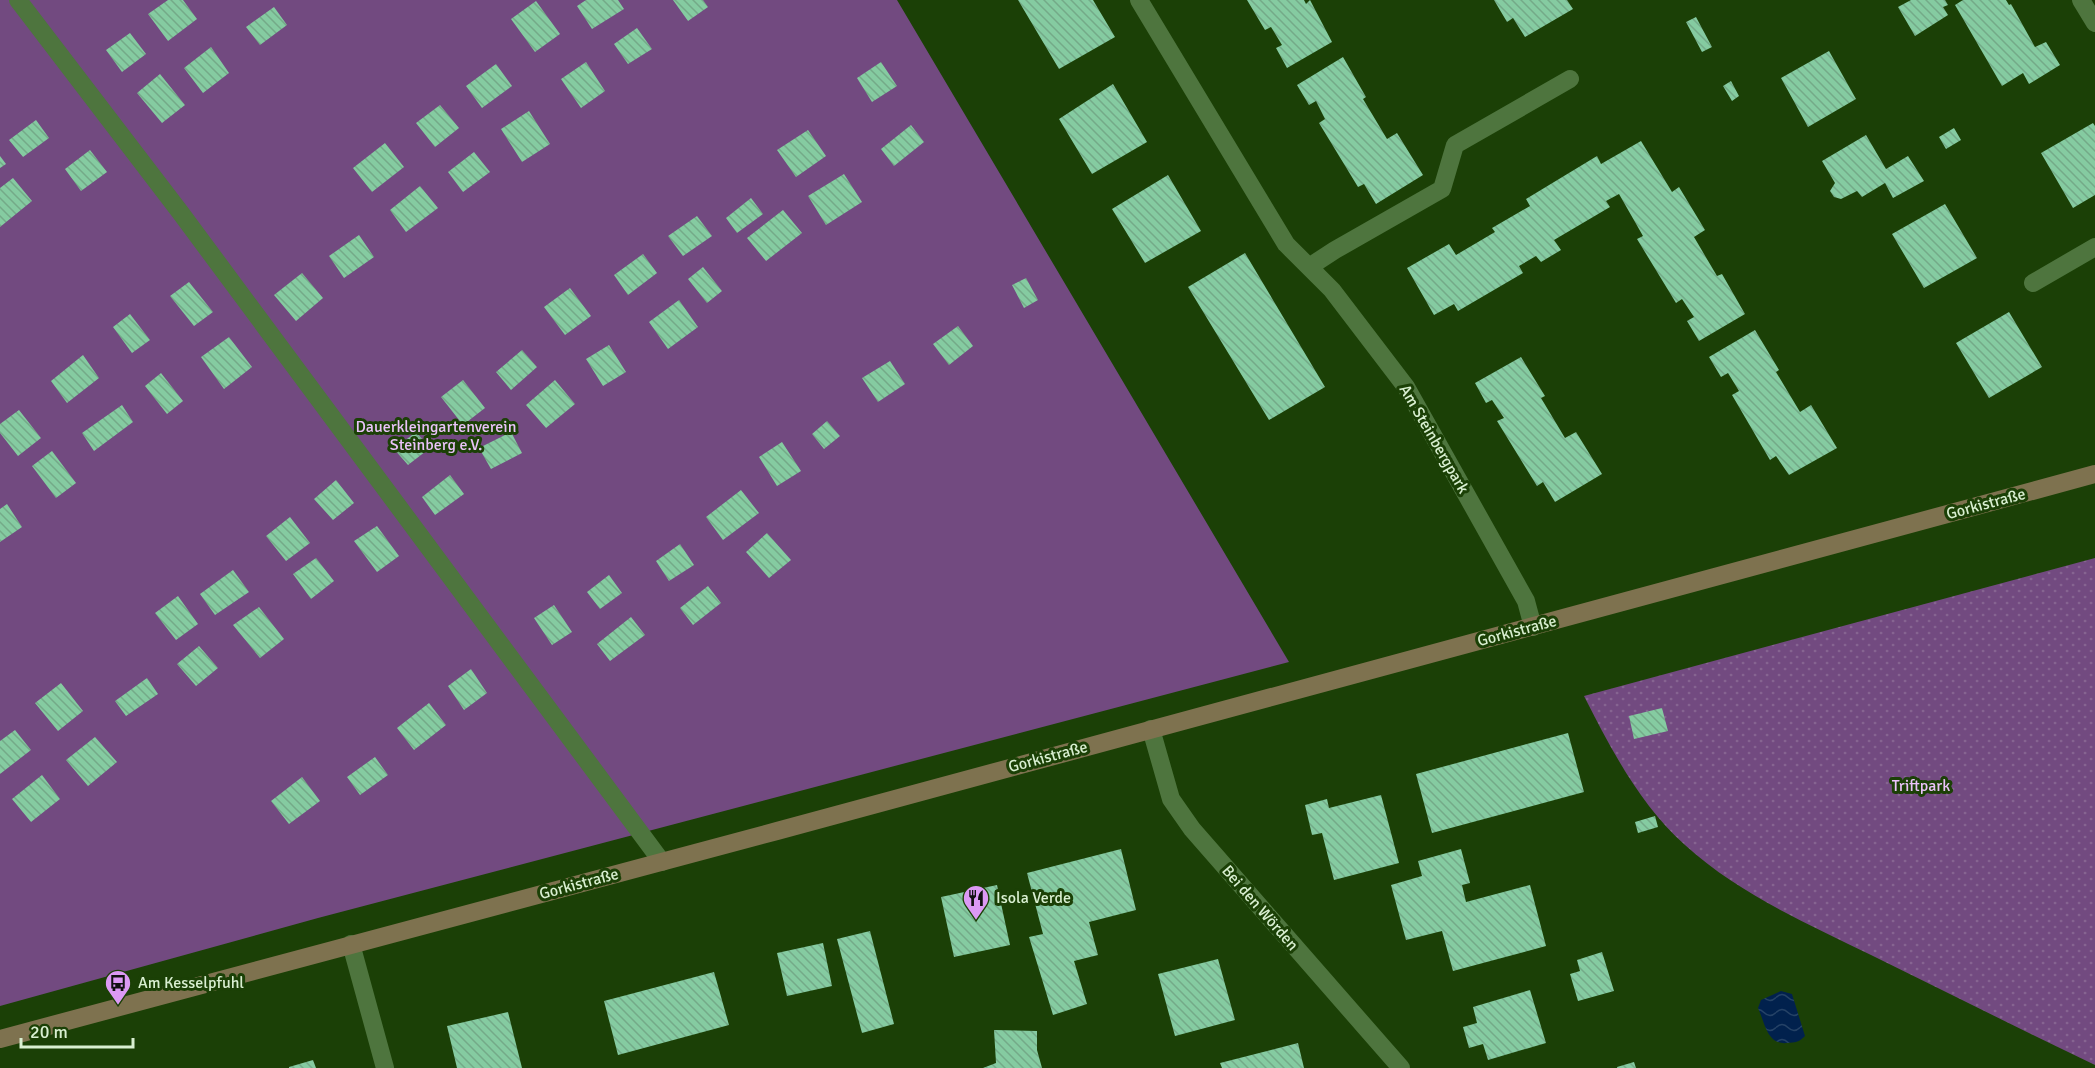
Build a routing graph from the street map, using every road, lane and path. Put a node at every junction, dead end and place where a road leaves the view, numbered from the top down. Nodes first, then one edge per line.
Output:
1 (18, 0) edge
2 (1139, 0) edge
3 (2081, 0) edge
4 (2095, 23) edge
5 (1570, 79) dead end
6 (2095, 248) edge
7 (1309, 267) junction
8 (2033, 283) dead end
9 (2095, 474) edge
10 (1533, 627) junction
11 (1151, 729) junction
12 (662, 862) junction
13 (351, 944) junction
14 (0, 1039) edge
15 (385, 1068) edge
16 (1401, 1068) edge

1 - 12 street
2 - 7 street, Am Steinbergpark
3 - 4 street
5 - 7 street
6 - 8 street
7 - 10 street, Am Steinbergpark
9 - 10 main road, Gorkistraße
10 - 11 main road, Gorkistraße
11 - 12 main road, Gorkistraße
11 - 16 street, Bei den Wörden
12 - 13 main road, Gorkistraße
13 - 14 main road, Gorkistraße
13 - 15 street

